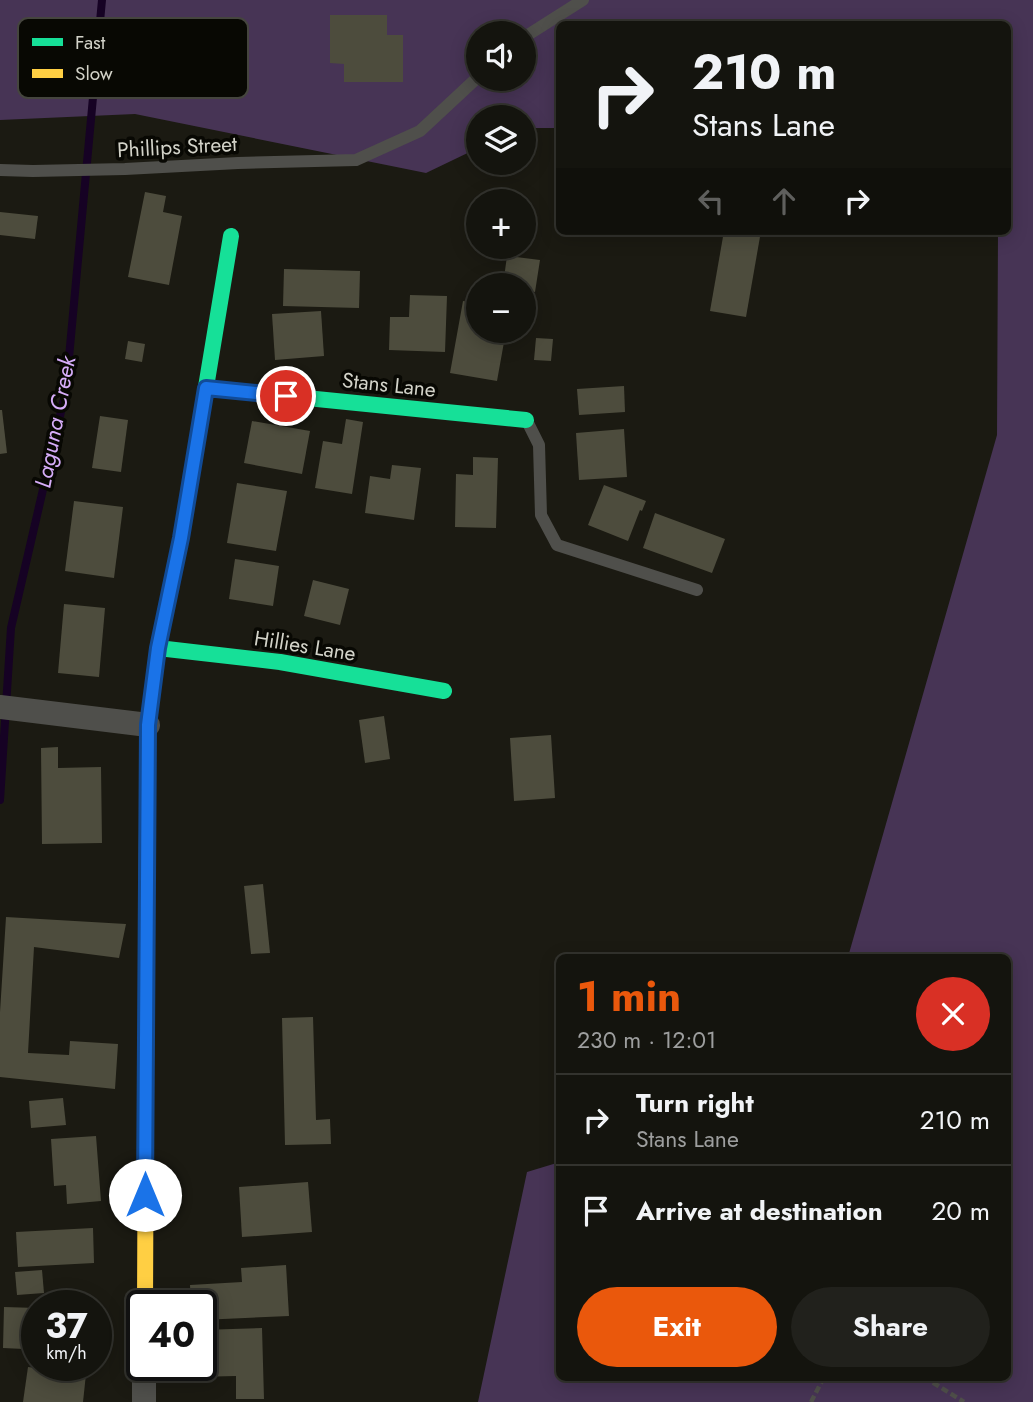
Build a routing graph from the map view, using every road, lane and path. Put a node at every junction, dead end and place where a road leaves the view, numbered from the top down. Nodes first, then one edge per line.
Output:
1 (583, 0) edge
2 (536, 30) edge
3 (466, 88) edge
4 (0, 170) edge
5 (231, 236) dead end
6 (206, 388) junction
7 (526, 420) joint
8 (697, 590) dead end
9 (158, 648) junction
10 (444, 691) dead end
11 (10, 708) edge
12 (148, 725) junction
13 (145, 1290) edge
14 (144, 1381) edge
15 (822, 1381) edge
16 (930, 1381) edge
17 (144, 1402) edge
18 (811, 1402) edge
19 (964, 1402) edge

1 - 2 lane
3 - 4 lane, Phillips Street
5 - 6 street
6 - 7 street, Stans Lane
6 - 9 street
7 - 8 lane
9 - 10 street, Hillies Lane
9 - 12 street
11 - 12 street
12 - 13 street
14 - 17 street
15 - 18 path
16 - 19 path

